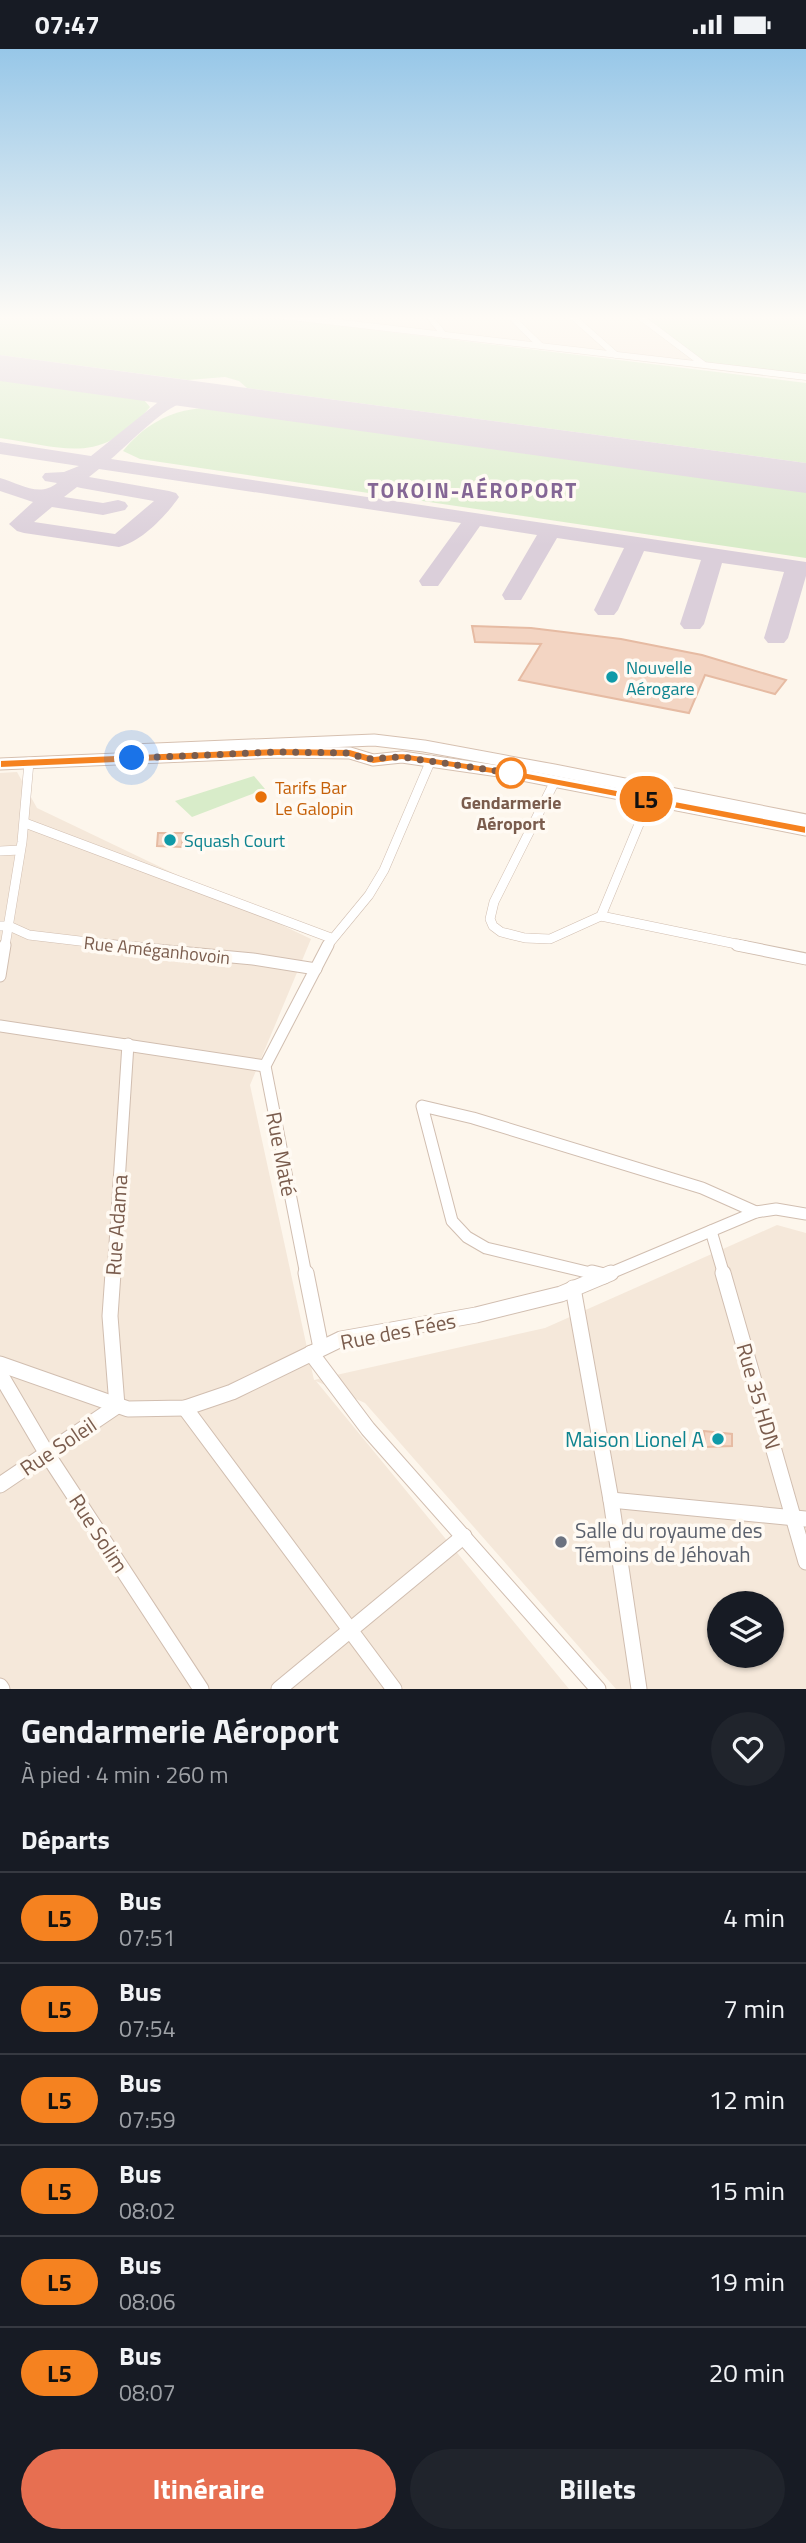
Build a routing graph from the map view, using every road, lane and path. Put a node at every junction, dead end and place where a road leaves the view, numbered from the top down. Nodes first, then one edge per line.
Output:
1 (0, 756) edge
2 (431, 760) junction
3 (29, 762) junction
4 (0, 764) edge
5 (555, 781) junction
6 (649, 800) junction
7 (806, 820) edge
8 (25, 823) junction
9 (806, 830) edge
10 (20, 850) junction
11 (0, 851) edge
12 (601, 916) junction
13 (4, 926) edge
14 (331, 938) junction
15 (806, 959) edge
16 (316, 969) junction
17 (0, 976) edge
18 (0, 1026) edge
19 (128, 1044) junction
20 (265, 1066) junction
21 (756, 1212) junction
22 (806, 1214) edge
23 (711, 1231) junction
24 (604, 1276) junction
25 (573, 1288) junction
26 (316, 1351) junction
27 (0, 1364) edge
28 (0, 1374) edge
29 (117, 1406) junction
30 (185, 1408) junction
31 (47, 1454) junction
32 (0, 1485) edge
33 (611, 1500) junction
34 (800, 1518) edge
35 (464, 1537) junction
36 (806, 1562) edge
37 (349, 1629) junction
38 (201, 1689) edge
39 (279, 1689) edge
40 (394, 1689) edge
41 (598, 1689) edge
42 (639, 1689) edge

1 - 7 main road
2 - 3 main road
2 - 5 main road
2 - 14 street
3 - 4 main road
3 - 8 street
5 - 6 main road
5 - 12 street
6 - 9 main road
6 - 12 street
8 - 10 street
8 - 14 street
10 - 11 street
10 - 13 street
12 - 15 street
13 - 16 street, Rue Améganhovoin
13 - 17 street
14 - 16 street
16 - 20 street
18 - 19 street
19 - 20 street
19 - 29 street, Rue Adama
20 - 26 street, Rue Maté
21 - 22 street
21 - 23 street, Rue des Fées
21 - 24 street
23 - 24 street, Rue des Fées
23 - 34 street, Rue 35 HDN
24 - 25 street, Rue des Fées
25 - 26 street, Rue des Fées
25 - 33 street
26 - 30 street, Rue des Fées
26 - 35 street
27 - 29 street, Rue des Fées
28 - 31 street, Rue Solim
29 - 30 street, Rue des Fées
29 - 31 street, Rue Soleil
30 - 37 street
31 - 32 street, Rue Soleil
31 - 38 street, Rue Solim
33 - 34 street
33 - 42 street
34 - 36 street, Rue 35 HDN
35 - 37 street
35 - 41 street
37 - 39 street
37 - 40 street

